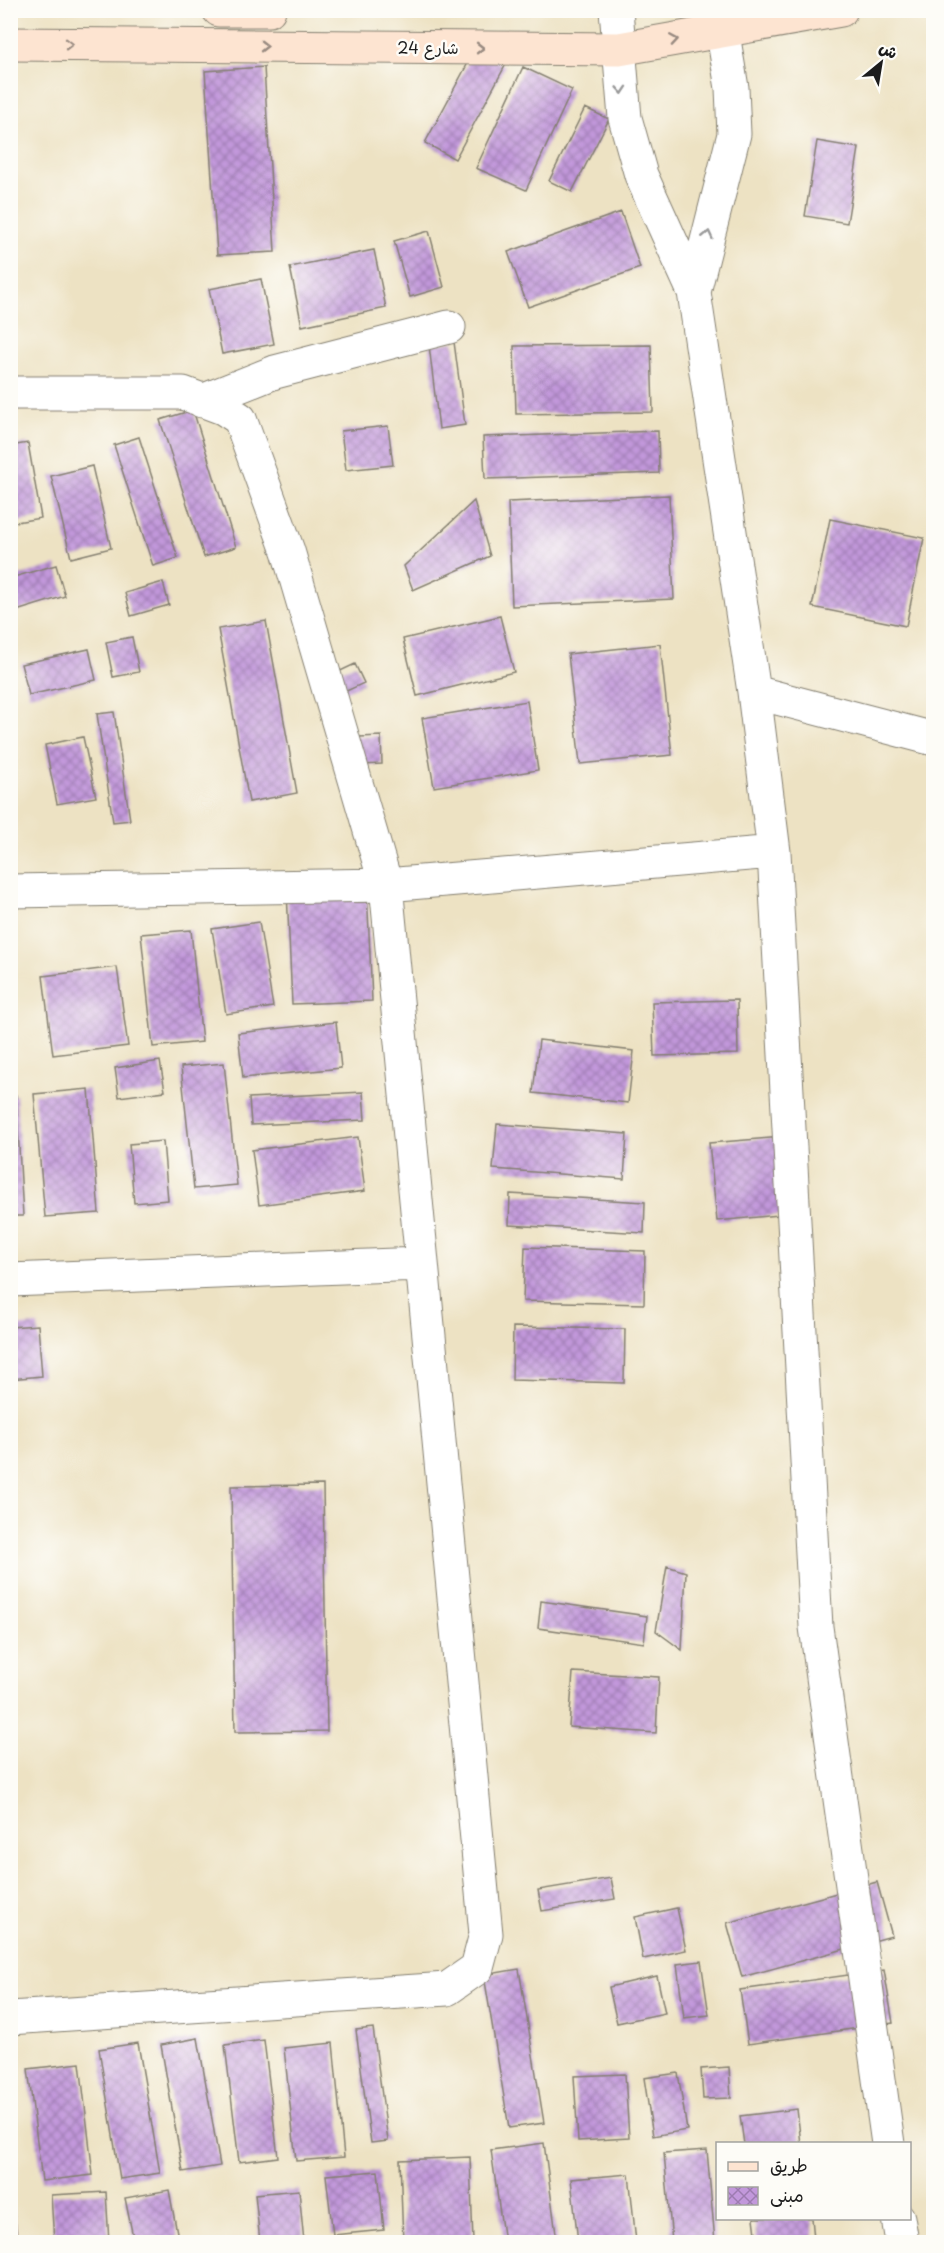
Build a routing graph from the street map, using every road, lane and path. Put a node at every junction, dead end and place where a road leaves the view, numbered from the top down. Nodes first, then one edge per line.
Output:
1 (219, 10) edge
2 (269, 10) edge
3 (616, 10) edge
4 (842, 10) edge
5 (236, 11) edge
6 (721, 21) edge
7 (10, 44) edge
8 (619, 49) junction
9 (694, 292) junction
10 (448, 327) dead end
11 (10, 393) edge
12 (202, 401) junction
13 (754, 692) junction
14 (933, 739) edge
15 (774, 852) junction
16 (386, 885) junction
17 (10, 891) edge
18 (420, 1264) junction
19 (10, 1280) edge
20 (10, 2018) edge
21 (888, 2142) edge
22 (898, 2220) edge
23 (902, 2242) edge

1 - 5 street
2 - 5 street
3 - 8 street
4 - 6 street, شارع 24
8 -> 6 street, شارع 24
9 -> 6 street
7 -> 8 street, شارع 24
8 -> 9 street
9 - 13 street
10 - 12 street
11 - 12 street
12 - 16 street
13 - 14 street
13 - 15 street
15 - 16 street
15 - 21 street
16 - 17 street
16 - 18 street
18 - 19 street
18 - 20 street
22 - 23 street

